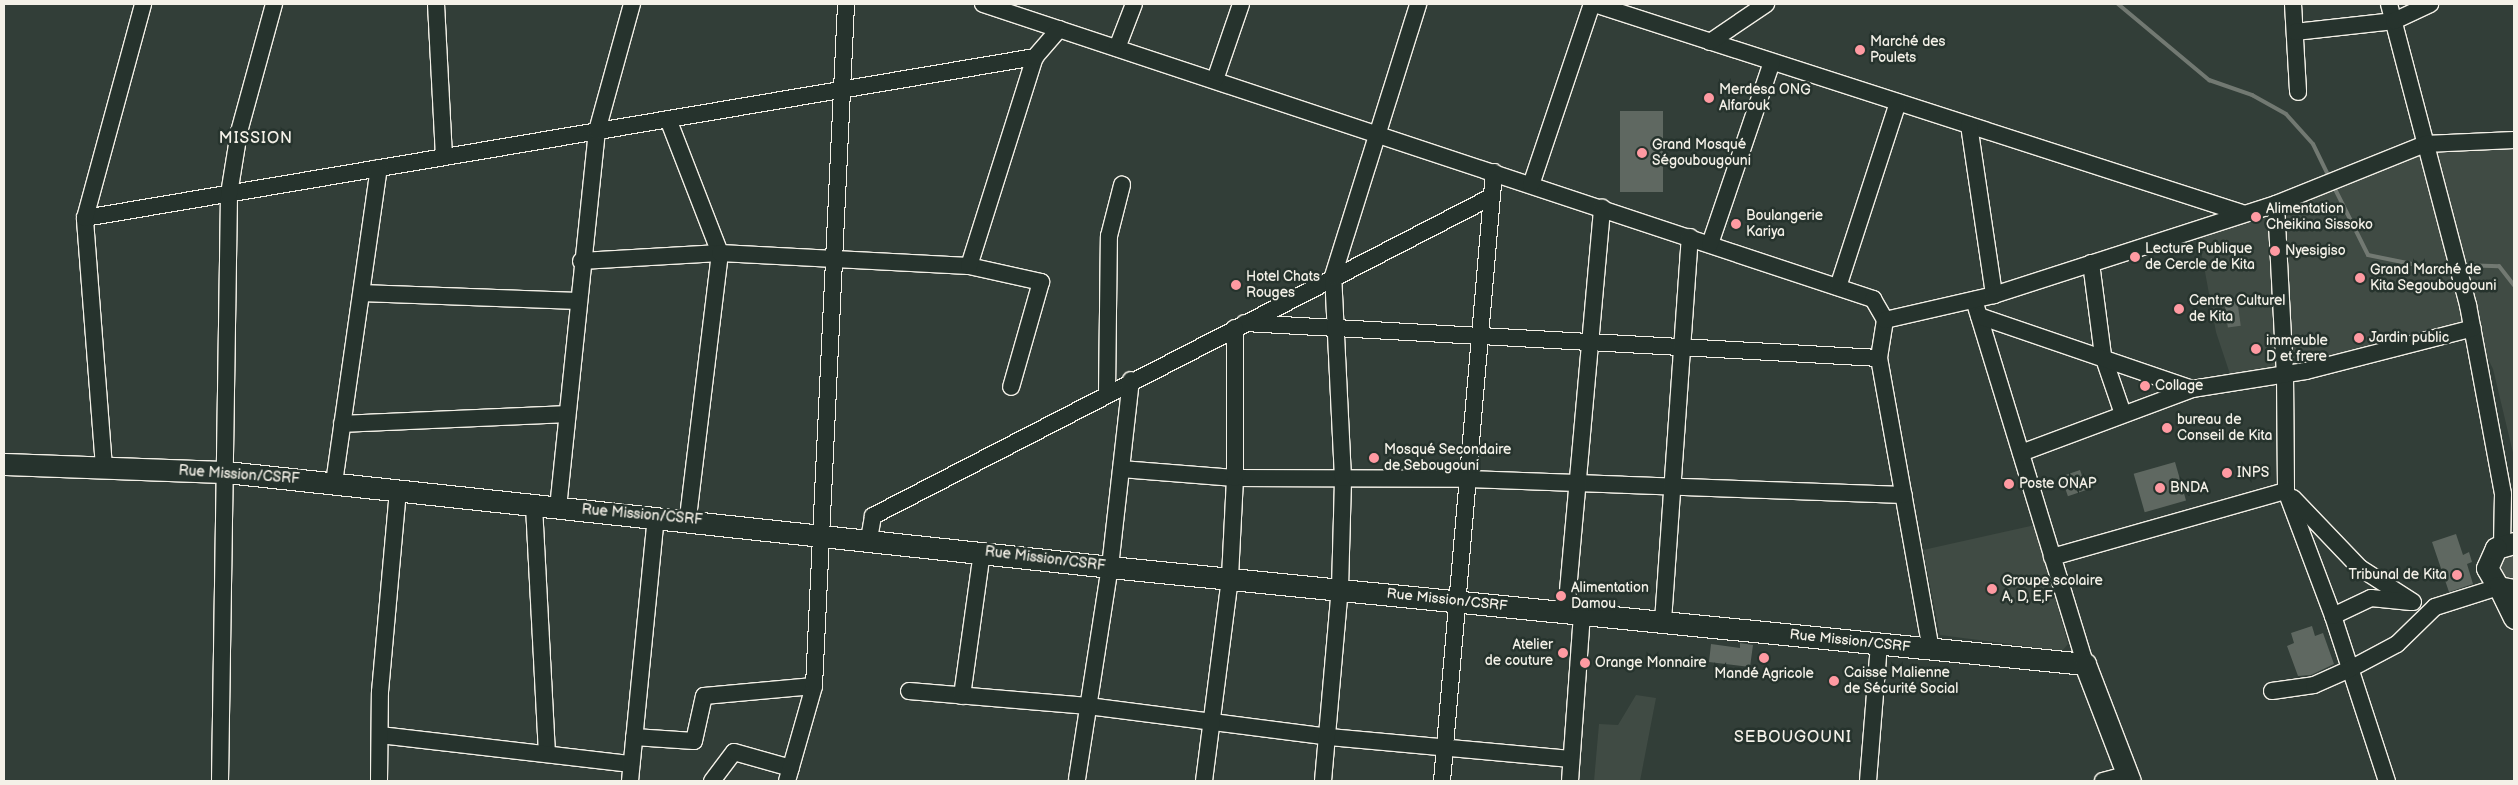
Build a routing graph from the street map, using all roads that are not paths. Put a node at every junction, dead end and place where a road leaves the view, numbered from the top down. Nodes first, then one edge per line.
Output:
1 (144, 4) edge
2 (274, 4) edge
3 (436, 4) edge
4 (632, 4) edge
5 (846, 4) edge
6 (983, 4) edge
7 (1134, 4) edge
8 (1241, 4) edge
9 (1418, 4) edge
10 (1593, 4) edge
11 (1766, 4) edge
12 (2293, 4) edge
13 (2389, 4) edge
14 (2430, 4) edge
15 (2394, 21) junction
16 (1059, 29) junction
17 (2296, 32) junction
18 (1710, 42) junction
19 (1117, 48) junction
20 (1035, 57) junction
21 (1772, 62) junction
22 (1214, 80) junction
23 (840, 90) junction
24 (2298, 92) dead end
25 (1898, 102) junction
26 (668, 119) junction
27 (1969, 125) junction
28 (597, 131) junction
29 (1377, 134) junction
30 (2514, 140) edge
31 (2425, 144) junction
32 (444, 157) junction
33 (379, 168) junction
34 (1494, 172) junction
35 (1122, 185) dead end
36 (1531, 185) junction
37 (229, 194) junction
38 (1491, 197) junction
39 (2276, 204) junction
40 (1602, 208) junction
41 (2242, 213) junction
42 (85, 218) junction
43 (1690, 237) junction
44 (1710, 244) junction
45 (720, 252) junction
46 (835, 259) junction
47 (581, 261) junction
48 (2091, 263) junction
49 (970, 266) junction
50 (1333, 276) junction
51 (1838, 287) junction
52 (362, 293) junction
53 (1994, 295) junction
54 (578, 301) junction
55 (1977, 308) junction
56 (1885, 320) junction
57 (1240, 326) junction
58 (2473, 328) junction
59 (1335, 331) junction
60 (1480, 336) junction
61 (1590, 342) junction
62 (1682, 347) junction
63 (2103, 356) junction
64 (1880, 358) junction
65 (2285, 374) junction
66 (1131, 380) junction
67 (1011, 387) dead end
68 (2192, 389) junction
69 (1107, 393) junction
70 (567, 414) junction
71 (2122, 414) junction
72 (342, 424) junction
73 (2021, 453) junction
74 (4, 464) edge
75 (104, 467) junction
76 (1121, 469) junction
77 (226, 472) junction
78 (1235, 478) junction
79 (1343, 478) junction
80 (1468, 479) junction
81 (334, 483) junction
82 (1577, 485) junction
83 (1673, 488) junction
84 (398, 491) junction
85 (2286, 491) junction
86 (1904, 495) junction
87 (534, 506) junction
88 (558, 508) junction
89 (656, 516) junction
90 (688, 519) junction
91 (824, 534) junction
92 (869, 539) junction
93 (2510, 542) edge
94 (982, 552) junction
95 (2052, 557) junction
96 (1110, 567) junction
97 (1230, 577) junction
98 (1340, 588) junction
99 (2504, 589) edge
100 (1458, 601) junction
101 (2413, 602) junction
102 (2435, 607) junction
103 (1574, 614) junction
104 (2333, 616) junction
105 (2514, 618) edge
106 (1664, 621) junction
107 (1879, 644) junction
108 (1931, 649) junction
109 (2085, 664) junction
110 (2350, 669) junction
111 (814, 686) junction
112 (908, 691) dead end
113 (2272, 691) dead end
114 (962, 696) junction
115 (1088, 706) junction
116 (1210, 724) junction
117 (380, 735) junction
118 (634, 737) junction
119 (1329, 737) junction
120 (1444, 748) junction
121 (547, 754) junction
122 (1572, 759) junction
123 (631, 764) junction
124 (789, 774) edge
125 (2128, 778) edge
126 (1076, 779) dead end
127 (220, 781) edge
128 (379, 781) edge
129 (630, 781) edge
130 (712, 781) edge
131 (1204, 781) edge
132 (1323, 781) edge
133 (1442, 781) edge
134 (1570, 781) edge
135 (1868, 781) edge
136 (2103, 781) edge
137 (2387, 781) edge

1 - 42 street
2 - 37 street
3 - 32 street
4 - 28 street
5 - 23 street
6 - 16 street
7 - 19 street
8 - 22 street
9 - 29 street
10 - 18 street
10 - 36 street
11 - 18 street
12 - 17 street
13 - 15 street
14 - 15 street
15 - 17 street
15 - 31 street
16 - 19 street
16 - 20 street
17 - 24 street
18 - 21 street
19 - 22 street
20 - 23 street
20 - 49 street
21 - 25 street
21 - 44 street
22 - 29 street
23 - 26 street
23 - 46 street
25 - 27 street
25 - 51 street
26 - 28 street
26 - 45 street
27 - 41 street
27 - 53 street
28 - 32 street
28 - 47 street
29 - 34 street
29 - 50 street
30 - 31 street
31 - 39 street
31 - 58 street
32 - 33 street
33 - 37 street
33 - 52 street
34 - 36 street
34 - 38 street
35 - 69 street
36 - 40 street
37 - 42 street
37 - 77 street
38 - 50 street
38 - 60 street
39 - 41 street
39 - 65 street
40 - 43 street
40 - 61 street
41 - 48 street
42 - 75 street
43 - 44 street
43 - 62 street
44 - 51 street
45 - 46 street
45 - 47 street
45 - 90 street
46 - 49 street
46 - 91 street
47 - 54 street
48 - 53 street
48 - 63 street
49 - 67 street
50 - 57 street
50 - 59 street
51 - 56 street
52 - 54 street
52 - 72 street
53 - 55 street
54 - 70 street
55 - 56 street
55 - 63 street
55 - 73 street
56 - 64 street
57 - 59 street
57 - 66 street
57 - 78 street
58 - 65 street
58 - 93 street
59 - 60 street
59 - 79 street
60 - 61 street
60 - 80 street
61 - 62 street
61 - 82 street
62 - 64 street
62 - 83 street
63 - 68 street
63 - 71 street
64 - 86 street
65 - 68 street
65 - 85 street
66 - 69 street
66 - 76 street
68 - 71 street
69 - 92 street
70 - 72 street
70 - 88 street
71 - 73 street
72 - 81 street
73 - 95 street
74 - 75 main road, Rue Mission/CSRF
75 - 77 main road, Rue Mission/CSRF
76 - 78 street
76 - 96 street
77 - 81 main road, Rue Mission/CSRF
77 - 127 street
78 - 79 street
78 - 97 street
79 - 80 street
79 - 98 street
80 - 82 street
80 - 100 street
81 - 84 main road, Rue Mission/CSRF
82 - 83 street
82 - 103 street
83 - 86 street
83 - 106 street
84 - 87 main road, Rue Mission/CSRF
84 - 117 street
85 - 95 street
85 - 101 street
85 - 104 street
86 - 108 street
87 - 88 main road, Rue Mission/CSRF
87 - 121 street
88 - 89 main road, Rue Mission/CSRF
89 - 90 main road, Rue Mission/CSRF
89 - 118 street
90 - 91 main road, Rue Mission/CSRF
91 - 92 main road, Rue Mission/CSRF
91 - 111 street
92 - 94 main road, Rue Mission/CSRF
93 - 99 main road
94 - 96 main road, Rue Mission/CSRF
94 - 114 street
95 - 109 street
96 - 97 main road, Rue Mission/CSRF
96 - 115 street
97 - 98 main road, Rue Mission/CSRF
97 - 116 street
98 - 100 main road, Rue Mission/CSRF
98 - 119 street
99 - 102 street
99 - 105 main road
100 - 103 main road, Rue Mission/CSRF
100 - 120 street
101 - 102 street
101 - 104 street
102 - 110 street
103 - 106 main road, Rue Mission/CSRF
103 - 122 street
104 - 110 street
106 - 107 main road, Rue Mission/CSRF
107 - 108 main road, Rue Mission/CSRF
107 - 135 street
108 - 109 main road, Rue Mission/CSRF
109 - 125 main road
110 - 113 street
110 - 137 street
111 - 118 street
111 - 124 street
112 - 114 street
114 - 115 street
115 - 116 street
115 - 126 street
116 - 119 street
116 - 131 street
117 - 121 street
117 - 128 street
118 - 123 street
119 - 120 street
119 - 132 street
120 - 122 street
120 - 133 street
121 - 123 street
122 - 134 street
123 - 129 street
124 - 130 street
125 - 136 street

